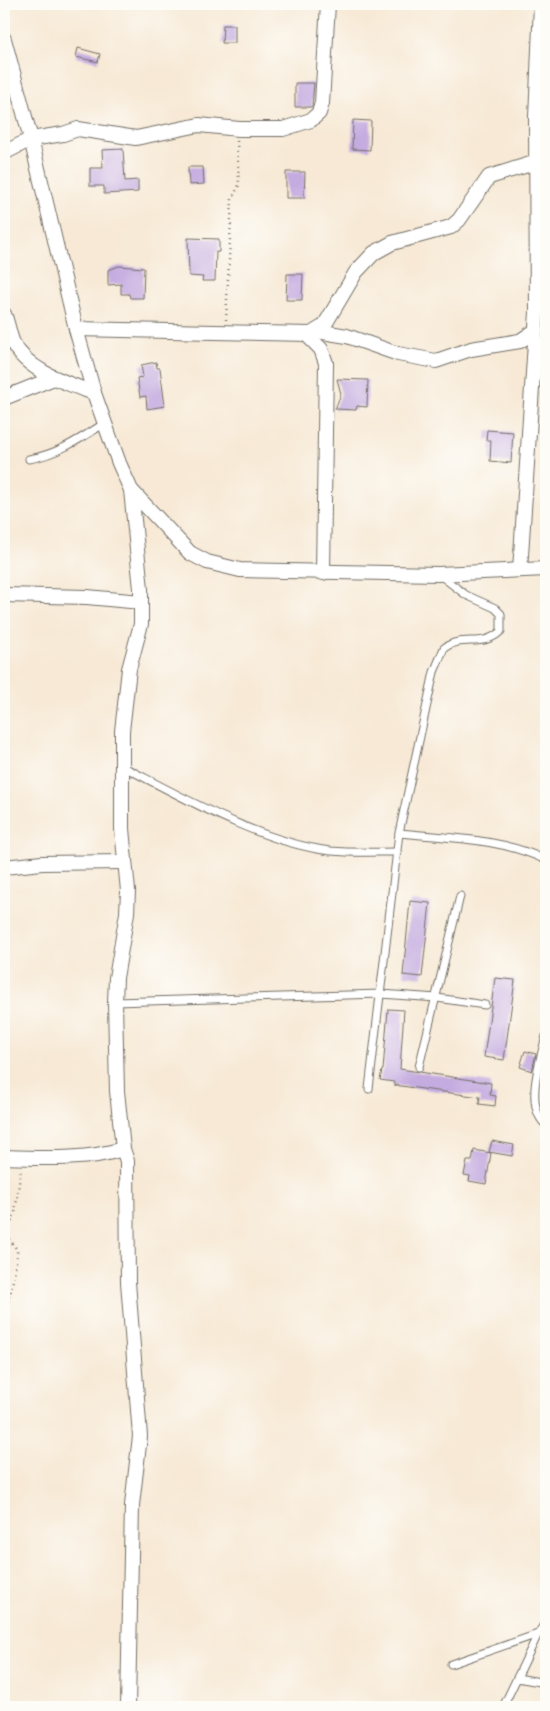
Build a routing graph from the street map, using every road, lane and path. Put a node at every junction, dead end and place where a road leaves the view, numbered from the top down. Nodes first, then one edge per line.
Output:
1 (328, 4) edge
2 (541, 4) edge
3 (4, 39) edge
4 (7, 62) edge
5 (543, 67) edge
6 (239, 129) junction
7 (31, 139) junction
8 (4, 153) edge
9 (537, 162) junction
10 (541, 312) edge
11 (4, 314) edge
12 (76, 329) junction
13 (535, 331) junction
14 (225, 332) junction
15 (312, 333) junction
16 (54, 378) junction
17 (94, 393) junction
18 (4, 398) edge
19 (104, 423) junction
20 (29, 459) dead end
21 (132, 490) junction
22 (546, 569) edge
23 (520, 570) junction
24 (323, 573) junction
25 (438, 574) junction
26 (4, 595) edge
27 (140, 602) junction
28 (122, 766) junction
29 (399, 833) junction
30 (397, 852) junction
31 (546, 860) edge
32 (124, 862) junction
33 (4, 867) edge
34 (460, 896) dead end
35 (381, 994) junction
36 (438, 998) junction
37 (116, 1002) junction
38 (485, 1005) dead end
39 (546, 1036) edge
40 (419, 1067) dead end
41 (369, 1089) dead end
42 (546, 1125) edge
43 (123, 1149) junction
44 (4, 1157) edge
45 (22, 1158) junction
46 (6, 1235) junction
47 (4, 1240) edge
48 (4, 1316) edge
49 (546, 1621) edge
50 (538, 1634) junction
51 (451, 1664) dead end
52 (517, 1678) junction
53 (546, 1683) edge
54 (128, 1707) edge
55 (503, 1707) edge

1 - 6 street
2 - 5 street
3 - 4 street
4 - 7 street
5 - 9 street
6 - 7 street
6 - 14 path
7 - 8 street
7 - 12 street
9 - 10 street
9 - 15 street
10 - 13 street
11 - 16 street
12 - 14 street
12 - 17 street
13 - 15 street
13 - 23 street
14 - 15 street
15 - 24 street
16 - 17 street
16 - 18 street
17 - 19 street
19 - 20 lane
19 - 21 street
21 - 24 street
21 - 27 street
22 - 23 street
23 - 25 street
24 - 25 street
25 - 29 lane
26 - 27 street
27 - 28 street
28 - 30 lane
28 - 32 street
29 - 30 lane
29 - 31 lane
30 - 35 lane
32 - 33 street
32 - 37 street
34 - 36 lane
35 - 36 lane
35 - 37 lane
35 - 41 lane
36 - 38 lane
36 - 40 lane
37 - 43 street
39 - 42 lane
43 - 45 street
43 - 54 street
44 - 45 street
45 - 46 path
46 - 47 path
46 - 48 path
49 - 50 lane
50 - 51 lane
50 - 52 lane
52 - 53 lane
52 - 55 lane

